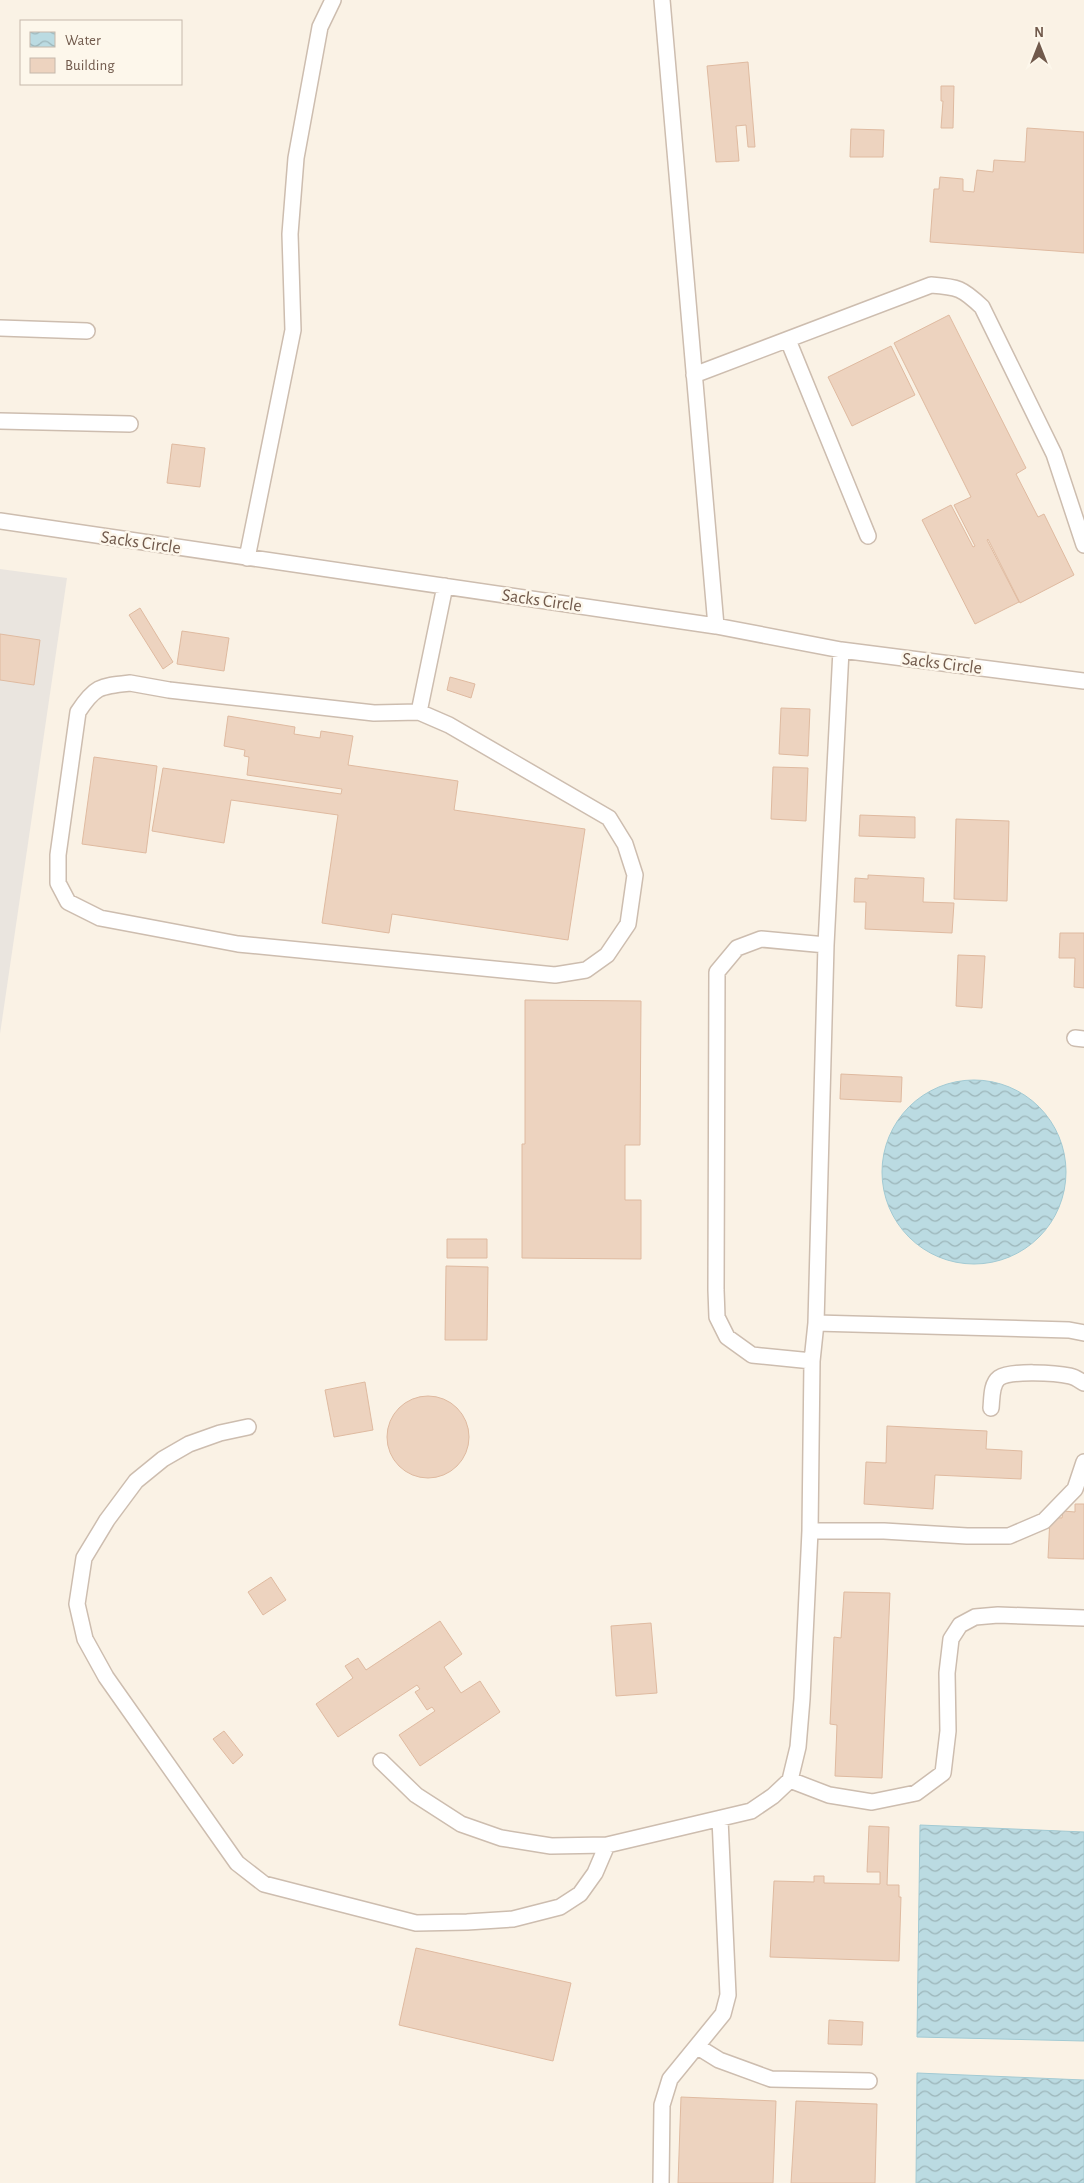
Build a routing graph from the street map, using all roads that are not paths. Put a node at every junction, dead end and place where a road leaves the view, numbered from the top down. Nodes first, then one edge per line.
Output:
1 (333, 0) edge
2 (662, 0) edge
3 (0, 328) edge
4 (87, 331) dead end
5 (788, 340) junction
6 (694, 375) junction
7 (0, 421) edge
8 (130, 424) dead end
9 (0, 521) edge
10 (868, 536) dead end
11 (1084, 545) edge
12 (248, 558) junction
13 (445, 586) junction
14 (716, 626) junction
15 (841, 650) junction
16 (1084, 681) edge
17 (419, 712) junction
18 (826, 945) junction
19 (816, 1323) junction
20 (1084, 1333) edge
21 (812, 1361) junction
22 (1084, 1383) edge
23 (991, 1408) dead end
24 (248, 1427) dead end
25 (1084, 1462) edge
26 (810, 1530) junction
27 (1084, 1618) edge
28 (381, 1761) dead end
29 (790, 1780) junction
30 (720, 1819) junction
31 (607, 1845) junction
32 (698, 2047) junction
33 (868, 2081) dead end
34 (661, 2183) edge

1 - 12 lane
2 - 6 lane
3 - 4 lane
5 - 6 lane
5 - 10 lane
5 - 11 lane
6 - 14 lane
7 - 8 lane
9 - 12 lane, Sacks Circle
12 - 13 lane, Sacks Circle
13 - 14 lane, Sacks Circle
13 - 17 lane
14 - 15 lane, Sacks Circle
15 - 16 lane, Sacks Circle
15 - 18 lane
17 - 17 lane
18 - 19 lane
18 - 21 lane
19 - 20 lane
19 - 21 lane
21 - 26 lane
22 - 23 lane
24 - 31 lane
25 - 26 lane
26 - 29 lane
27 - 29 lane
28 - 31 lane
29 - 30 lane
30 - 31 lane
30 - 32 lane
32 - 33 lane
32 - 34 lane

